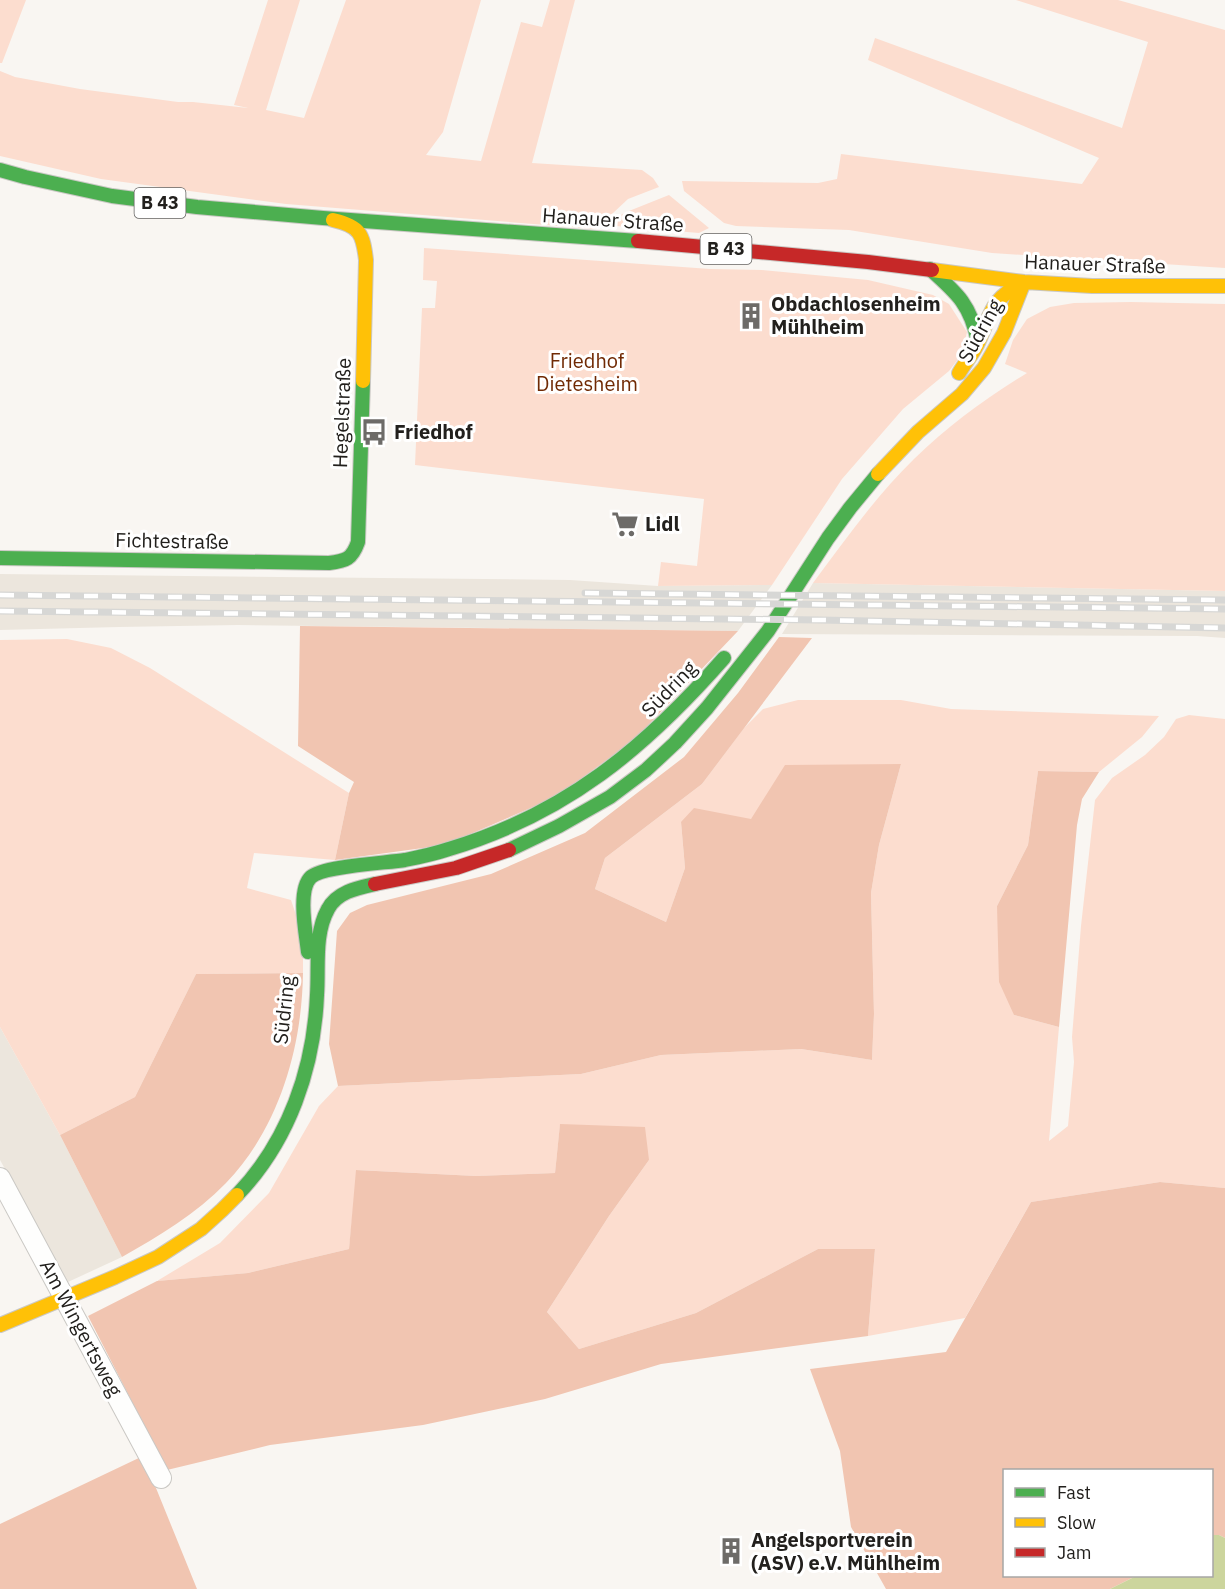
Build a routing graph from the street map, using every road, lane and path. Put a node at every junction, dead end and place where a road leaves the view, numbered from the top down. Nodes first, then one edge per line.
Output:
1 (0, 170) edge
2 (323, 218) junction
3 (424, 225) junction
4 (392, 234) dead end
5 (380, 245) dead end
6 (366, 260) junction
7 (930, 269) junction
8 (1024, 282) junction
9 (1225, 286) edge
10 (978, 342) junction
11 (952, 379) dead end
12 (824, 521) dead end
13 (0, 558) edge
14 (343, 562) joint
15 (789, 574) dead end
16 (733, 648) dead end
17 (0, 1178) edge
18 (66, 1298) junction
19 (0, 1325) edge
20 (161, 1478) dead end

1 - 2 street, Hanauer Straße / B 43
2 - 3 street, Hanauer Straße / B 43
2 - 6 street, Hegelstraße / B 43
3 - 4 street, B 43
3 - 7 street, Hanauer Straße / B 43
5 - 6 street
6 - 14 street, Hegelstraße / B 43
7 - 8 street, Hanauer Straße / B 43
7 - 10 street
8 - 9 street, Hanauer Straße / B 43
8 - 10 street, Südring
8 - 18 street, Südring
10 - 11 street, Südring
12 - 15 street
13 - 14 street, Fichtestraße / B 43
16 - 18 street, Südring
17 - 18 street, Am Wingertsweg
18 - 19 street, Südring
18 - 20 street, Am Wingertsweg

